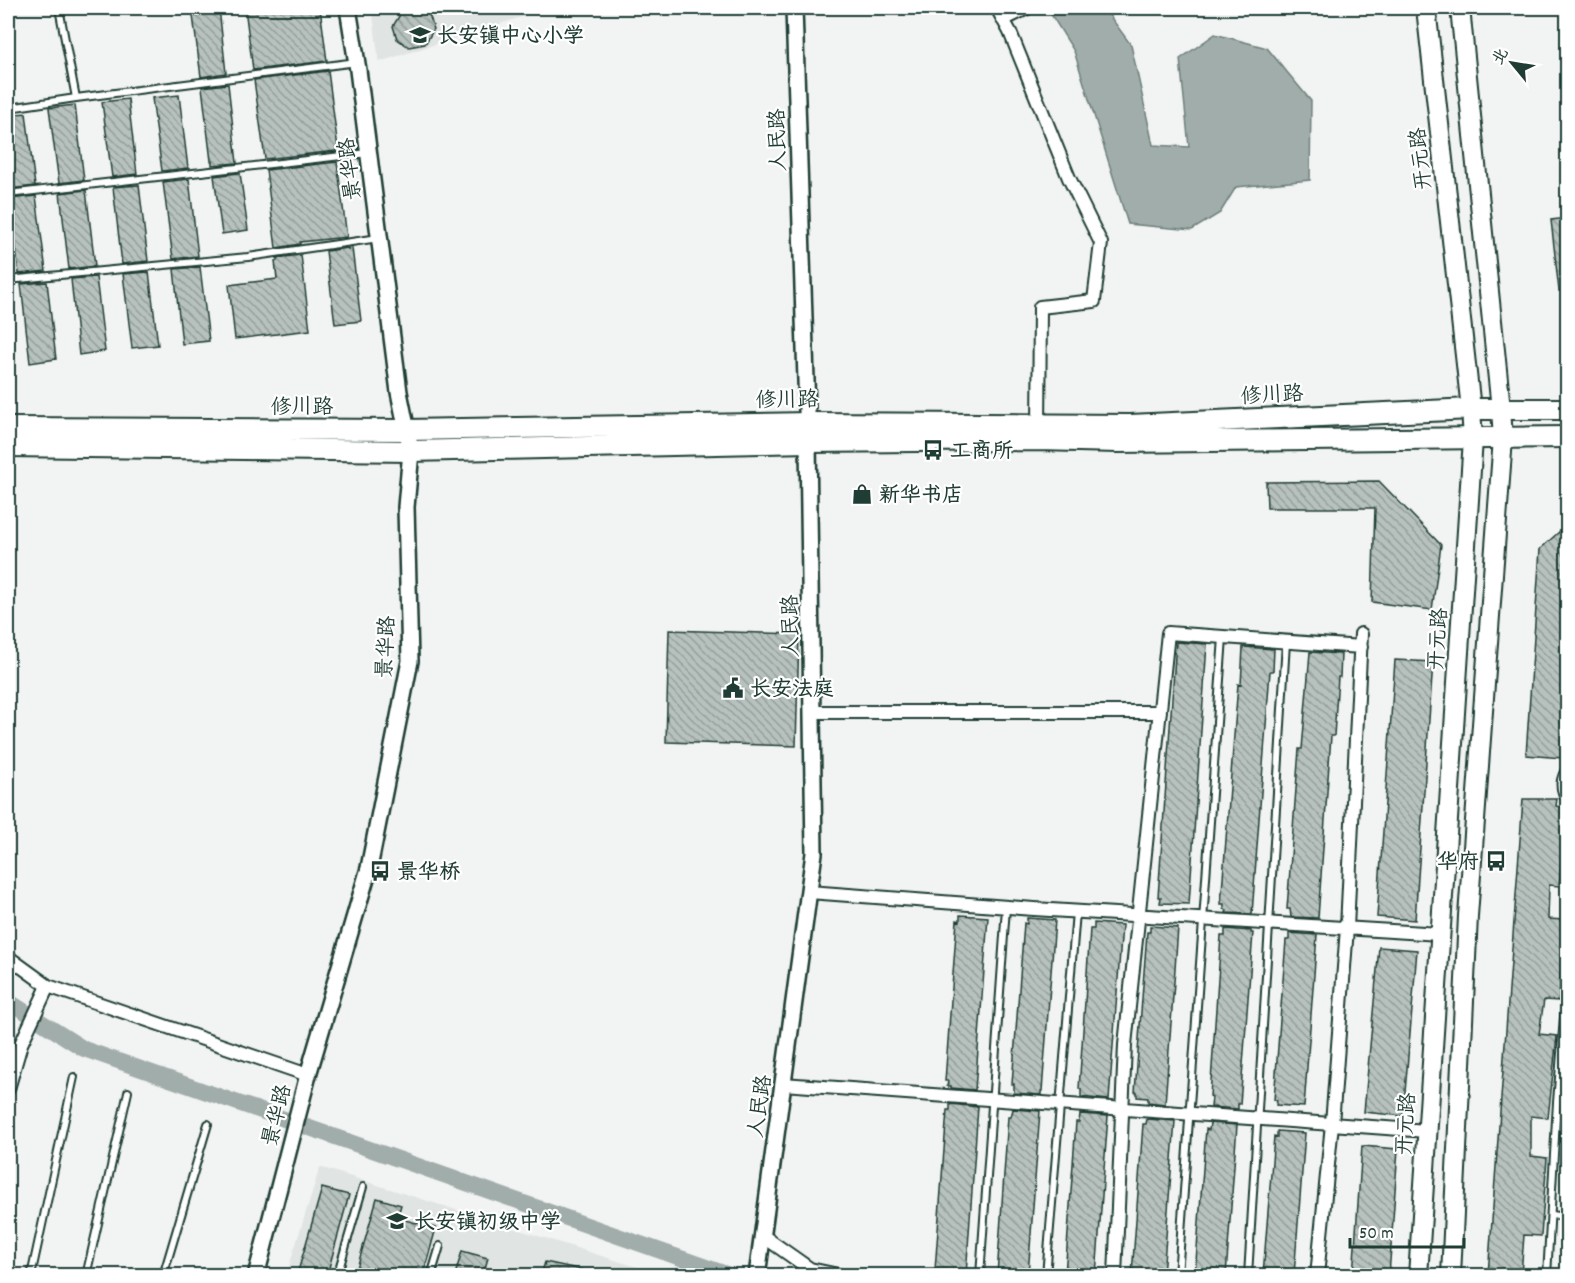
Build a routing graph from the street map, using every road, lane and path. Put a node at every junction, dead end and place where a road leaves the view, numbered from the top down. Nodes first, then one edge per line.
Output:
1 (59, 8) edge
2 (348, 8) edge
3 (794, 8) edge
4 (996, 8) edge
5 (1028, 8) edge
6 (1426, 8) edge
7 (1460, 8) edge
8 (1003, 20) junction
9 (357, 62) junction
10 (76, 98) junction
11 (9, 108) dead end
12 (368, 153) junction
13 (8, 194) edge
14 (379, 238) junction
15 (8, 280) edge
16 (1471, 409) junction
17 (1501, 409) junction
18 (1568, 409) edge
19 (8, 428) edge
20 (407, 430) junction
21 (808, 432) junction
22 (1039, 432) junction
23 (1568, 437) edge
24 (1503, 438) junction
25 (1473, 439) junction
26 (8, 446) edge
27 (411, 451) junction
28 (1223, 637) junction
29 (1286, 642) junction
30 (812, 712) junction
31 (1160, 712) junction
32 (1568, 766) edge
33 (1568, 803) edge
34 (809, 891) junction
35 (1006, 907) junction
36 (1077, 912) junction
37 (1139, 915) junction
38 (1203, 919) junction
39 (1269, 923) junction
40 (1347, 928) junction
41 (1440, 933) junction
42 (8, 957) edge
43 (1568, 969) edge
44 (48, 986) junction
45 (308, 1076) junction
46 (74, 1077) dead end
47 (783, 1084) junction
48 (8, 1089) edge
49 (128, 1092) dead end
50 (993, 1099) junction
51 (1060, 1104) junction
52 (1122, 1108) junction
53 (1190, 1114) junction
54 (1257, 1118) junction
55 (208, 1124) dead end
56 (1332, 1124) junction
57 (1427, 1131) junction
58 (363, 1187) dead end
59 (1551, 1215) junction
60 (1568, 1217) edge
61 (762, 1241) junction
62 (440, 1246) dead end
63 (31, 1275) edge
64 (86, 1275) edge
65 (163, 1275) edge
66 (255, 1275) edge
67 (337, 1275) edge
68 (431, 1275) edge
69 (757, 1275) edge
70 (843, 1275) edge
71 (980, 1275) edge
72 (1046, 1275) edge
73 (1115, 1275) edge
74 (1178, 1275) edge
75 (1248, 1275) edge
76 (1317, 1275) edge
77 (1418, 1275) edge
78 (1451, 1275) edge
79 (1547, 1275) edge

1 - 10 lane
2 - 9 street, 景华路
3 - 21 street, 人民路
4 - 8 street
5 - 8 street
6 - 16 main road, 开元路
7 - 17 main road
8 - 22 street
9 - 10 lane
9 - 12 street, 景华路
10 - 11 lane
12 - 13 lane
12 - 14 street, 景华路
14 - 15 lane
14 - 20 street, 景华路
16 - 17 main road, 修川路
16 - 22 main road, 修川路
16 - 25 main road, 开元路
17 - 18 main road, 修川路
17 - 24 main road
19 - 20 main road, 修川路
20 - 21 main road, 修川路
20 - 27 street, 景华路
21 - 22 main road, 修川路
21 - 27 main road, 修川路
21 - 30 street, 人民路
22 - 25 main road, 修川路
23 - 24 main road, 修川路
24 - 25 main road, 修川路
24 - 78 main road
25 - 41 main road, 开元路
26 - 27 main road, 修川路
27 - 45 street, 景华路
28 - 29 street
28 - 31 street
28 - 38 lane
29 - 39 lane
29 - 40 street
30 - 31 street
30 - 34 street, 人民路
31 - 37 street
32 - 33 lane
34 - 35 street
34 - 47 street, 人民路
35 - 36 street
35 - 50 lane
36 - 37 street
36 - 51 lane
37 - 38 street
37 - 52 street
38 - 39 street
38 - 53 lane
39 - 40 street
39 - 54 lane
40 - 41 street
40 - 56 street
41 - 57 main road, 开元路
42 - 44 street
43 - 59 lane
44 - 45 street
44 - 48 street
45 - 66 street, 景华路
46 - 63 lane
47 - 50 street
47 - 61 street, 人民路
49 - 64 lane
50 - 51 street
50 - 71 lane
51 - 52 street
51 - 72 lane
52 - 53 street
52 - 73 street
53 - 54 street
53 - 74 lane
54 - 56 street
54 - 75 lane
55 - 65 lane
56 - 57 street
56 - 76 street
57 - 77 main road, 开元路
58 - 67 lane
59 - 60 lane
59 - 79 lane
61 - 69 street, 人民路
61 - 70 street
62 - 68 lane

